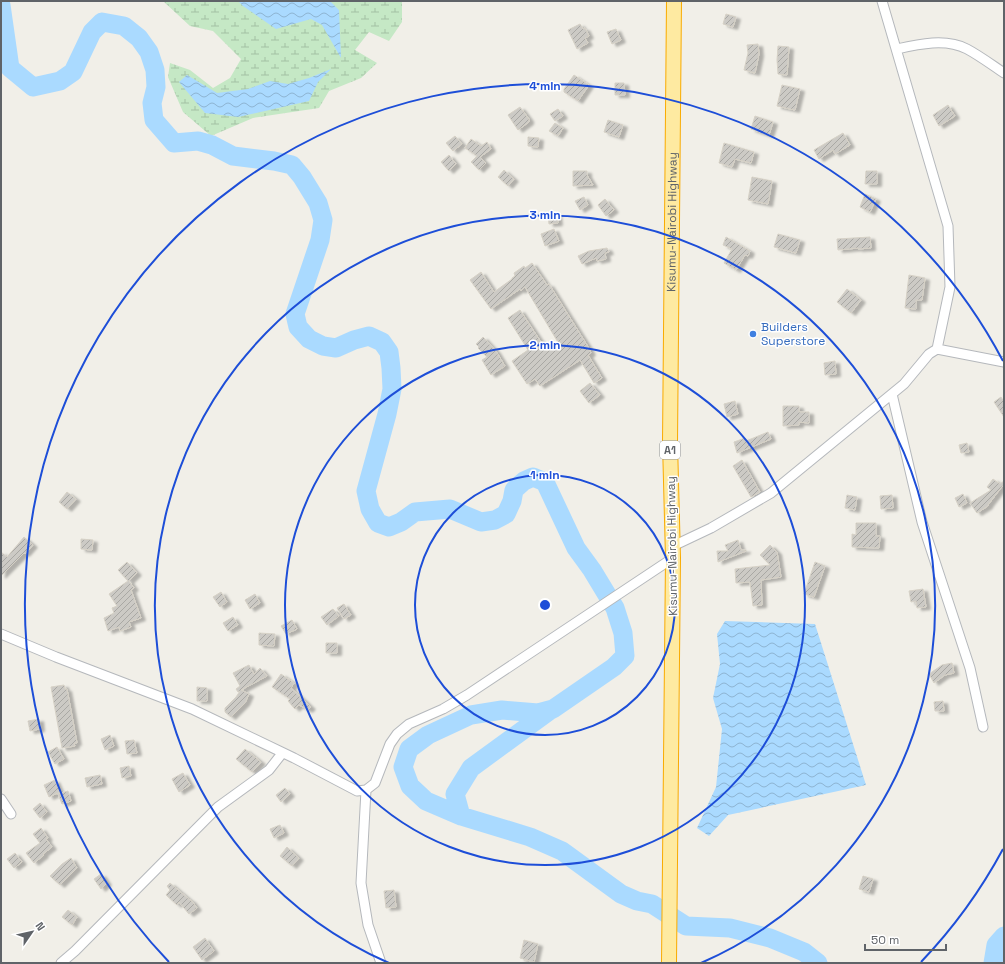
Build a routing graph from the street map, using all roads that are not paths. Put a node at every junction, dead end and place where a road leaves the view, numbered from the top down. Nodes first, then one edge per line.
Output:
1 (674, 1) edge
2 (882, 1) edge
3 (897, 50) junction
4 (1004, 73) edge
5 (937, 349) junction
6 (1004, 362) edge
7 (892, 394) junction
8 (673, 552) junction
9 (1, 634) edge
10 (983, 727) dead end
11 (280, 756) dead end
12 (366, 790) junction
13 (1, 799) edge
14 (11, 814) dead end
15 (61, 963) edge
16 (381, 963) edge
17 (670, 963) edge

1 - 8 highway, Kisumu-Nairobi Highway / A1
2 - 3 street
3 - 4 street
3 - 5 street
5 - 6 street
5 - 7 street
7 - 8 street
7 - 10 street
8 - 12 street
8 - 17 highway, Kisumu-Nairobi Highway / A1
9 - 12 street
11 - 15 street
12 - 16 street
13 - 14 street

